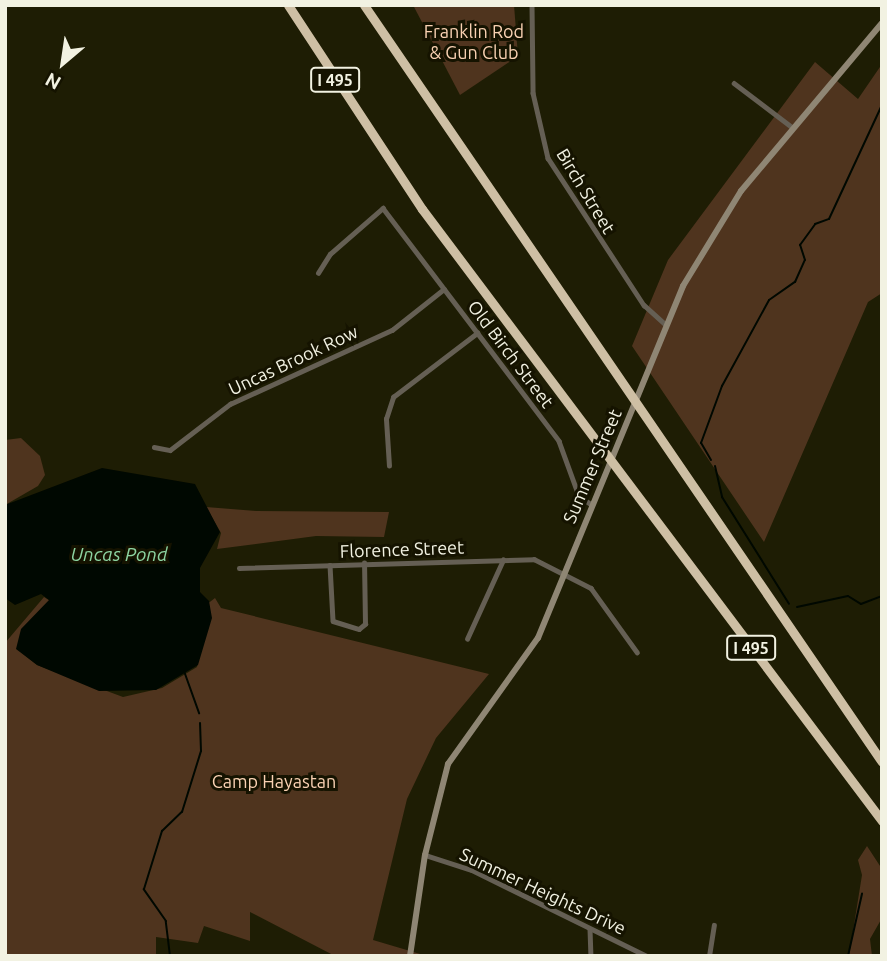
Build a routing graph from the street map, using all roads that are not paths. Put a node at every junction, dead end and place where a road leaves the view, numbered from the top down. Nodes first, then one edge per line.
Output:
1 (288, 5) edge
2 (364, 5) edge
3 (532, 5) edge
4 (882, 23) edge
5 (734, 83) dead end
6 (793, 128) junction
7 (318, 273) dead end
8 (444, 289) junction
9 (666, 325) junction
10 (477, 333) junction
11 (154, 447) dead end
12 (389, 466) dead end
13 (590, 504) junction
14 (503, 559) junction
15 (364, 563) junction
16 (330, 565) junction
17 (239, 568) dead end
18 (564, 572) junction
19 (467, 639) dead end
20 (637, 652) dead end
21 (882, 762) edge
22 (882, 821) edge
23 (425, 855) junction
24 (714, 925) dead end
25 (590, 929) junction
26 (410, 956) edge
27 (591, 956) edge
28 (646, 956) edge
29 (709, 956) edge

1 - 22 highway, I 495
2 - 21 highway, I 495
3 - 9 street, Birch Street
4 - 6 main road, Summer Street
5 - 6 street
6 - 9 main road, Summer Street
7 - 8 street, Old Birch Street
8 - 10 street, Old Birch Street
8 - 11 street, Uncas Brook Row
9 - 13 main road, Summer Street
10 - 12 street
10 - 13 street, Old Birch Street
13 - 18 main road, Summer Street
14 - 15 street, Florence Street
14 - 18 street, Florence Street
14 - 19 street
15 - 16 street, Florence Street
15 - 16 street
16 - 17 street, Florence Street
18 - 20 street, Florence Street
18 - 23 main road, Summer Street
23 - 25 street, Summer Heights Drive
23 - 26 main road, Summer Street
24 - 29 street
25 - 27 street
25 - 28 street, Summer Heights Drive

